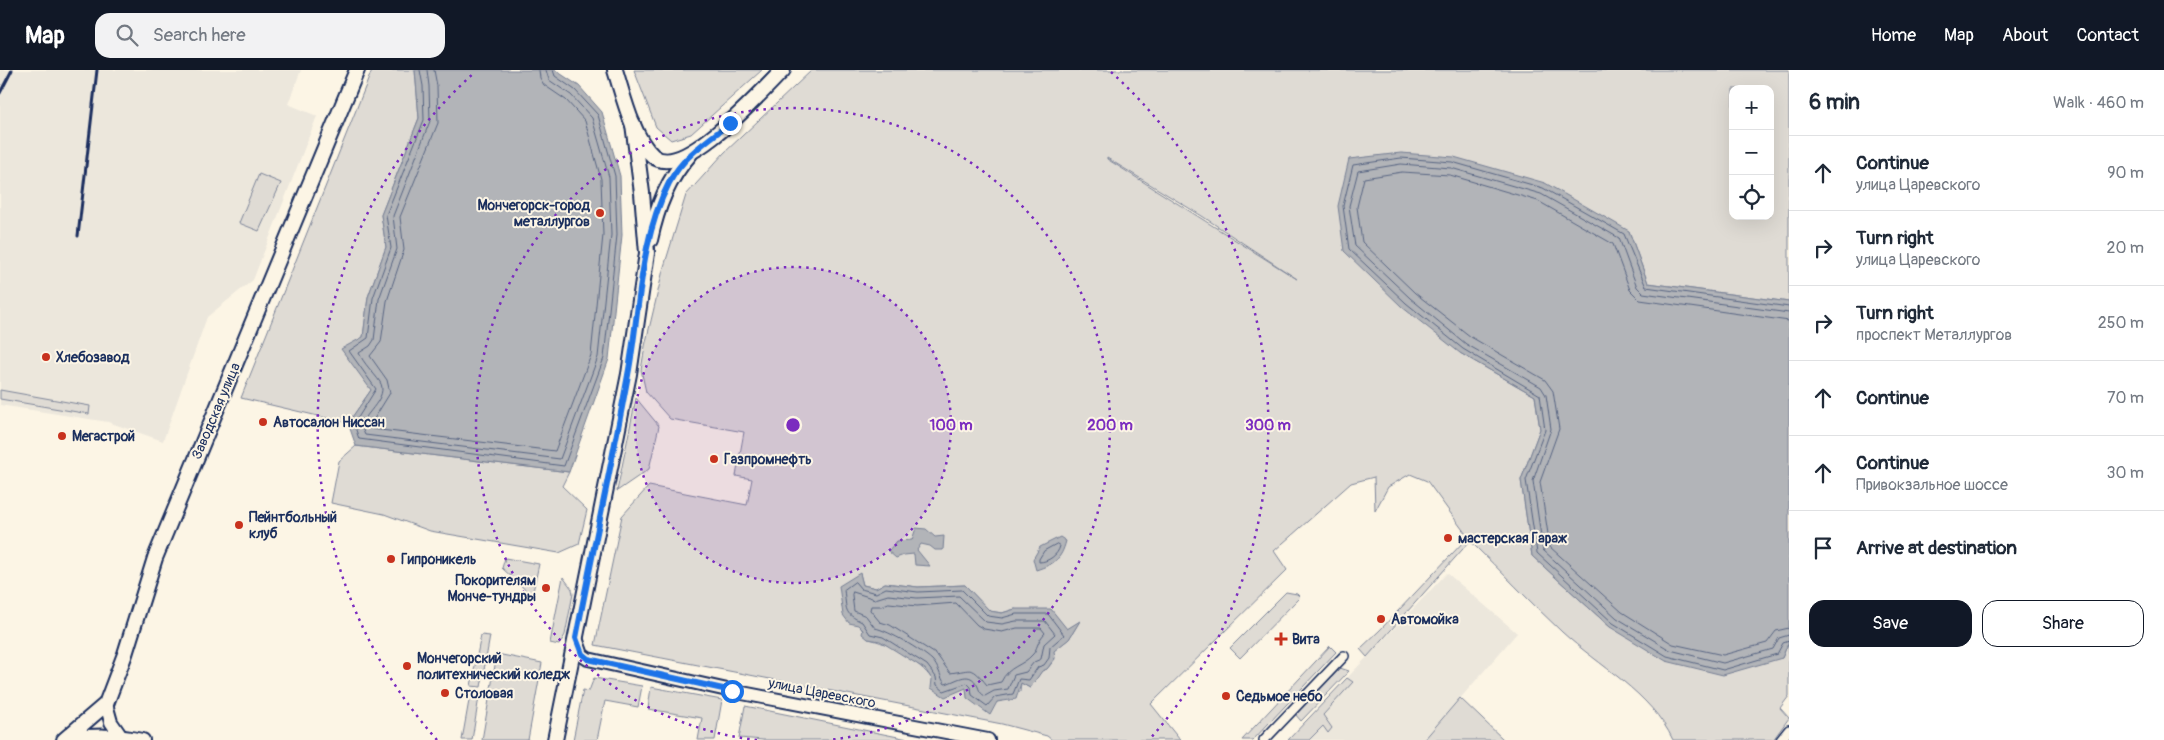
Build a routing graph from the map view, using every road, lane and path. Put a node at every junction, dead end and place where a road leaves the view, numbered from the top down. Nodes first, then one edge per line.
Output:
1 (357, 70) edge
2 (615, 70) edge
3 (783, 70) edge
4 (633, 124) junction
5 (690, 153) junction
6 (647, 254) junction
7 (576, 638) junction
8 (1344, 656) dead end
9 (588, 659) junction
10 (568, 676) junction
11 (106, 704) junction
12 (1789, 730) edge
13 (120, 735) junction
14 (65, 739) edge
15 (143, 740) edge
16 (555, 740) edge
17 (988, 740) edge
18 (1264, 740) edge
19 (1781, 740) edge

1 - 11 main road, Заводская улица
2 - 4 main road
3 - 5 main road
4 - 5 main road
4 - 6 main road
5 - 6 main road
6 - 7 main road
7 - 9 street
7 - 10 main road
8 - 18 street
9 - 10 street
9 - 17 street, улица Царевского
10 - 16 main road
11 - 13 street
11 - 14 main road, Заводская улица
12 - 19 street
13 - 14 street
13 - 15 street

